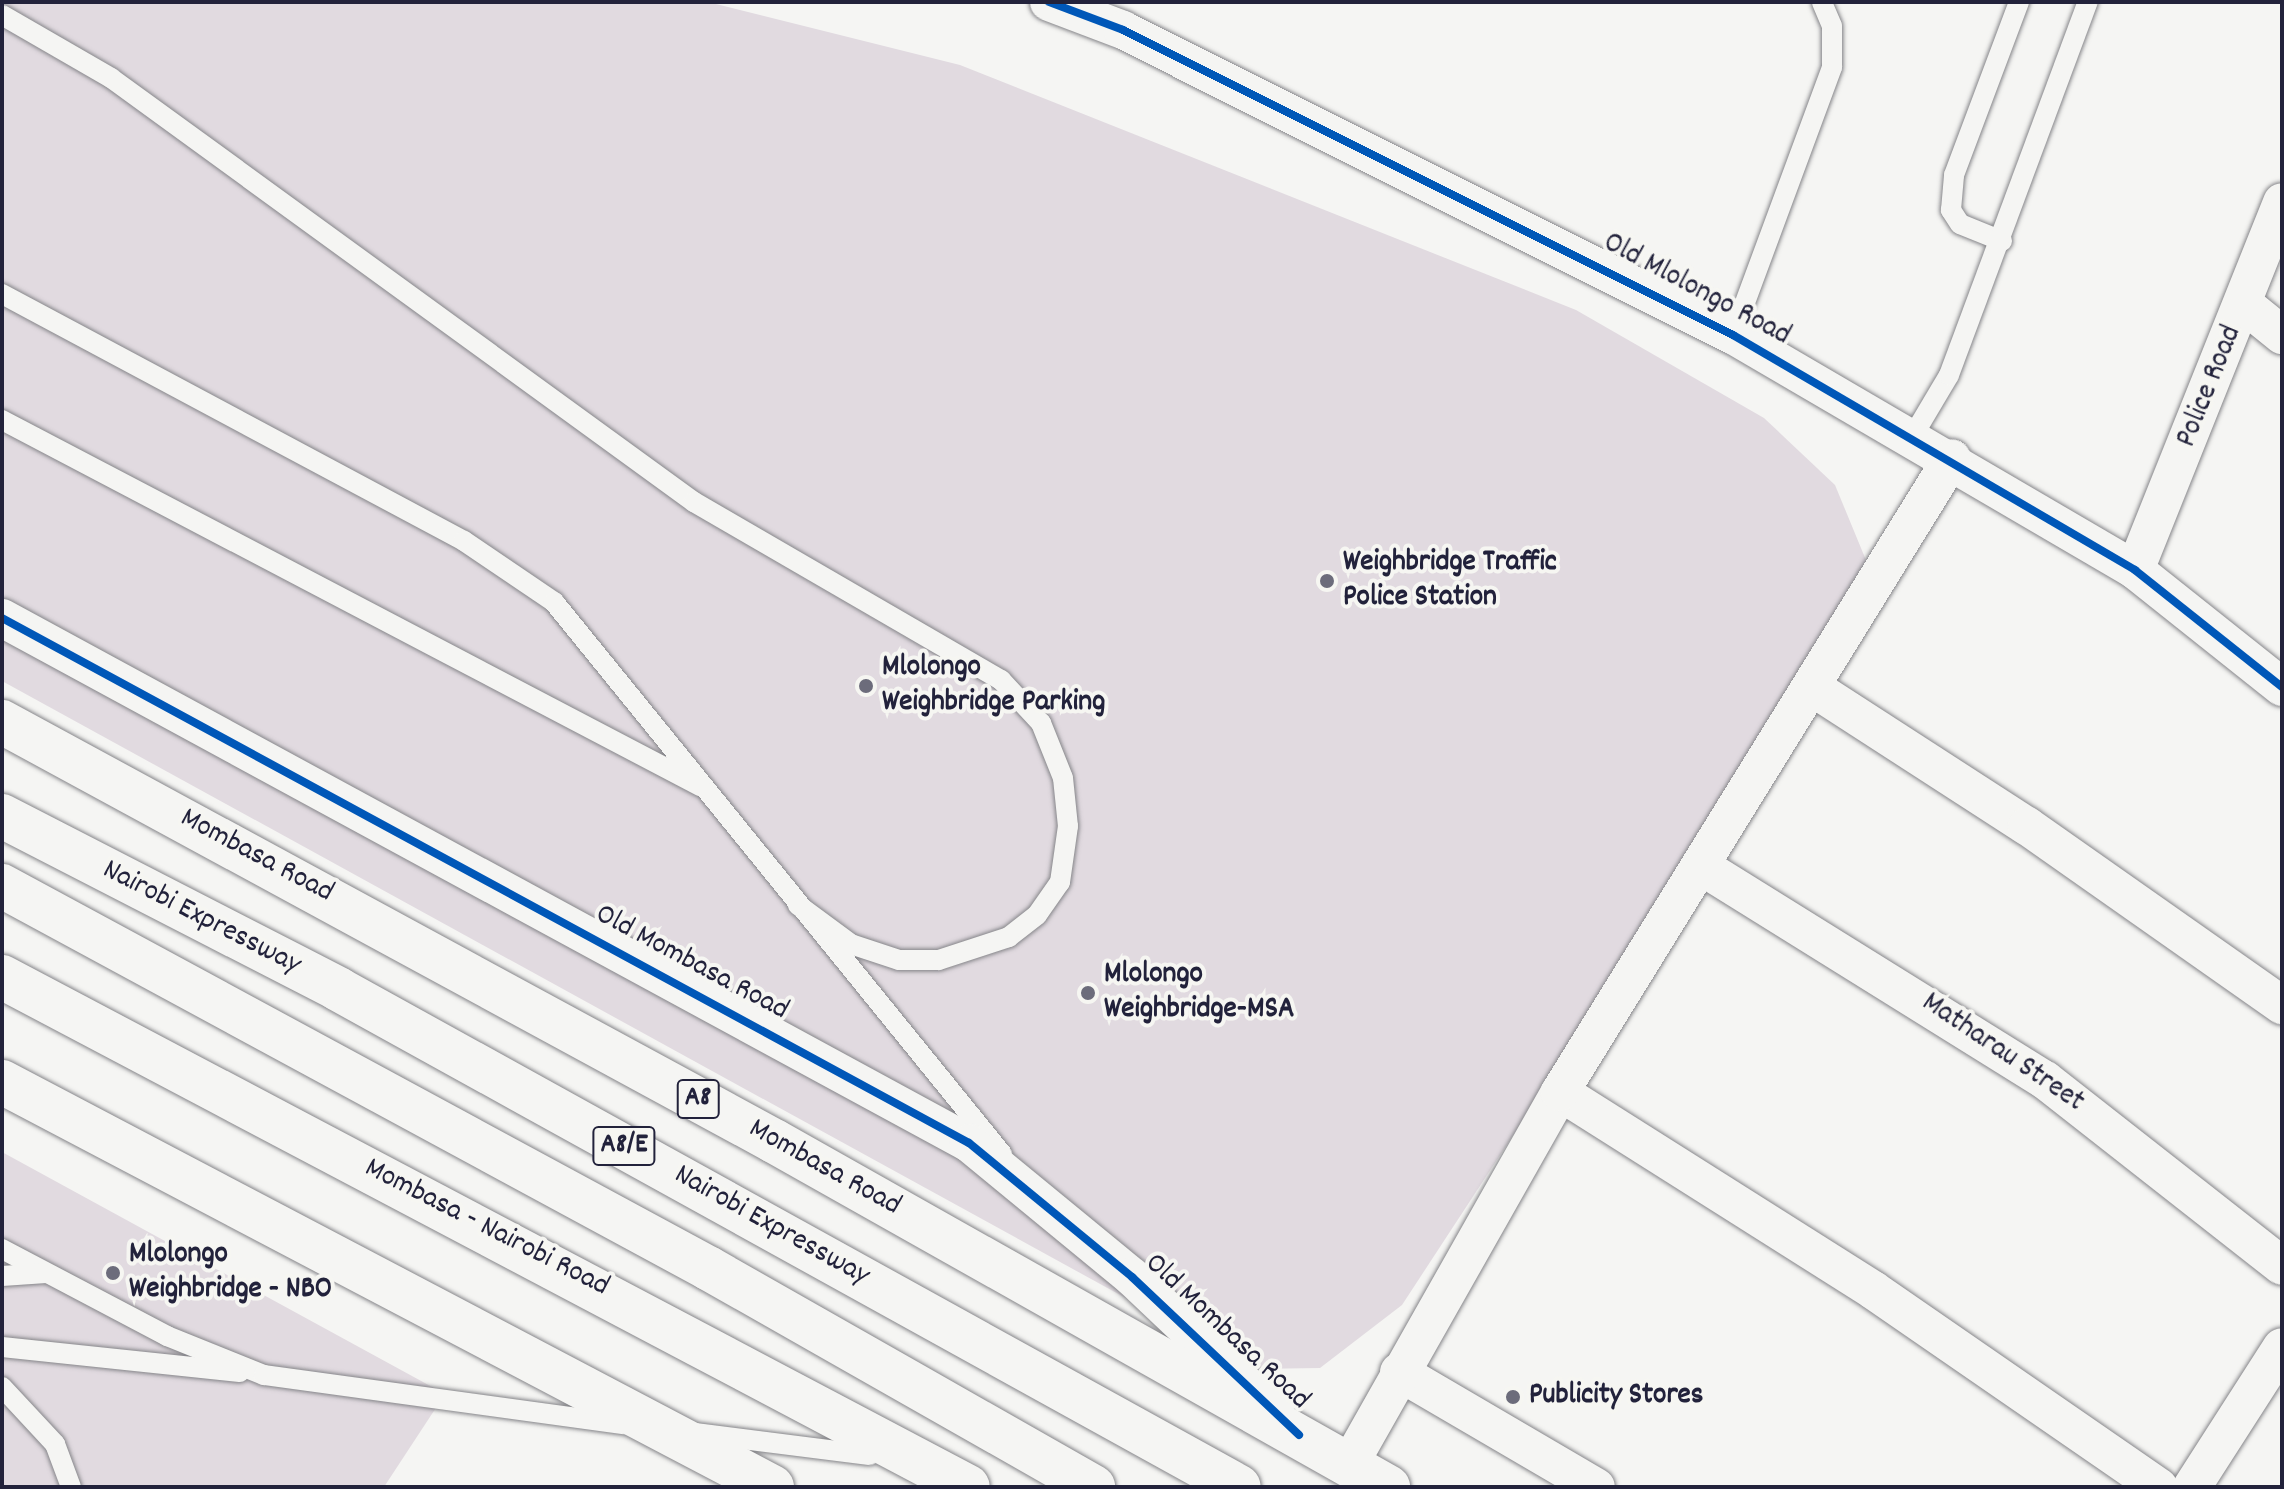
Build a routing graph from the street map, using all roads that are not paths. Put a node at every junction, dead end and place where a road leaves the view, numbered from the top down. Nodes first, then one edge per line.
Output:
1 (1049, 2) edge
2 (1822, 2) edge
3 (2019, 2) edge
4 (2088, 2) edge
5 (2, 15) edge
6 (2282, 202) edge
7 (2002, 241) junction
8 (2, 294) edge
9 (2245, 305) junction
10 (1733, 335) junction
11 (2282, 335) edge
12 (2, 420) edge
13 (1911, 439) junction
14 (1952, 458) junction
15 (2135, 570) junction
16 (2, 618) edge
17 (2282, 687) edge
18 (1815, 689) junction
19 (2, 722) edge
20 (706, 789) junction
21 (2, 816) edge
22 (1704, 868) junction
23 (2, 886) edge
24 (798, 905) junction
25 (2, 977) edge
26 (2282, 1005) edge
27 (2, 1082) edge
28 (1560, 1092) junction
29 (1026, 1184) junction
30 (2, 1249) edge
31 (2282, 1266) edge
32 (47, 1273) junction
33 (2, 1276) edge
34 (2, 1347) edge
35 (2282, 1347) edge
36 (1399, 1372) junction
37 (264, 1375) junction
38 (2, 1387) edge
39 (662, 1429) junction
40 (1299, 1435) junction
41 (1349, 1465) junction
42 (966, 1486) edge
43 (71, 1487) edge
44 (772, 1487) edge
45 (1093, 1487) edge
46 (1239, 1487) edge
47 (1388, 1487) edge
48 (1596, 1487) edge
49 (2159, 1487) edge
50 (2192, 1487) edge

1 - 10 street, Old Mlolongo Road
2 - 10 lane
3 - 7 lane
4 - 7 lane
5 - 24 lane
6 - 9 street, Police Road
7 - 13 lane
8 - 20 lane
9 - 11 street
9 - 15 street, Police Road
10 - 13 street, Old Mlolongo Road
12 - 20 lane
13 - 14 street, Old Mlolongo Road
14 - 15 street, Old Mlolongo Road
14 - 18 street
15 - 17 street, Old Mlolongo Road
16 - 29 street, Old Mombasa Road
18 - 22 street
18 - 26 street
19 - 40 main road, Mombasa Road / A8
20 - 24 lane
21 - 46 main road, Nairobi Expressway / A8/E
22 - 28 street
22 - 31 street, Matharau Street
23 - 45 main road, A8/E
24 - 29 lane
25 - 42 main road, Mombasa - Nairobi Road
27 - 39 main road
28 - 36 street
28 - 49 street
29 - 40 street, Old Mombasa Road
30 - 32 lane
32 - 33 lane
32 - 37 lane
34 - 37 lane
35 - 50 street
36 - 41 street
36 - 48 street
37 - 39 lane
38 - 43 lane
39 - 42 lane
39 - 44 main road
40 - 41 main road, Mombasa Road / A8
41 - 47 main road, Mombasa Road / A8

